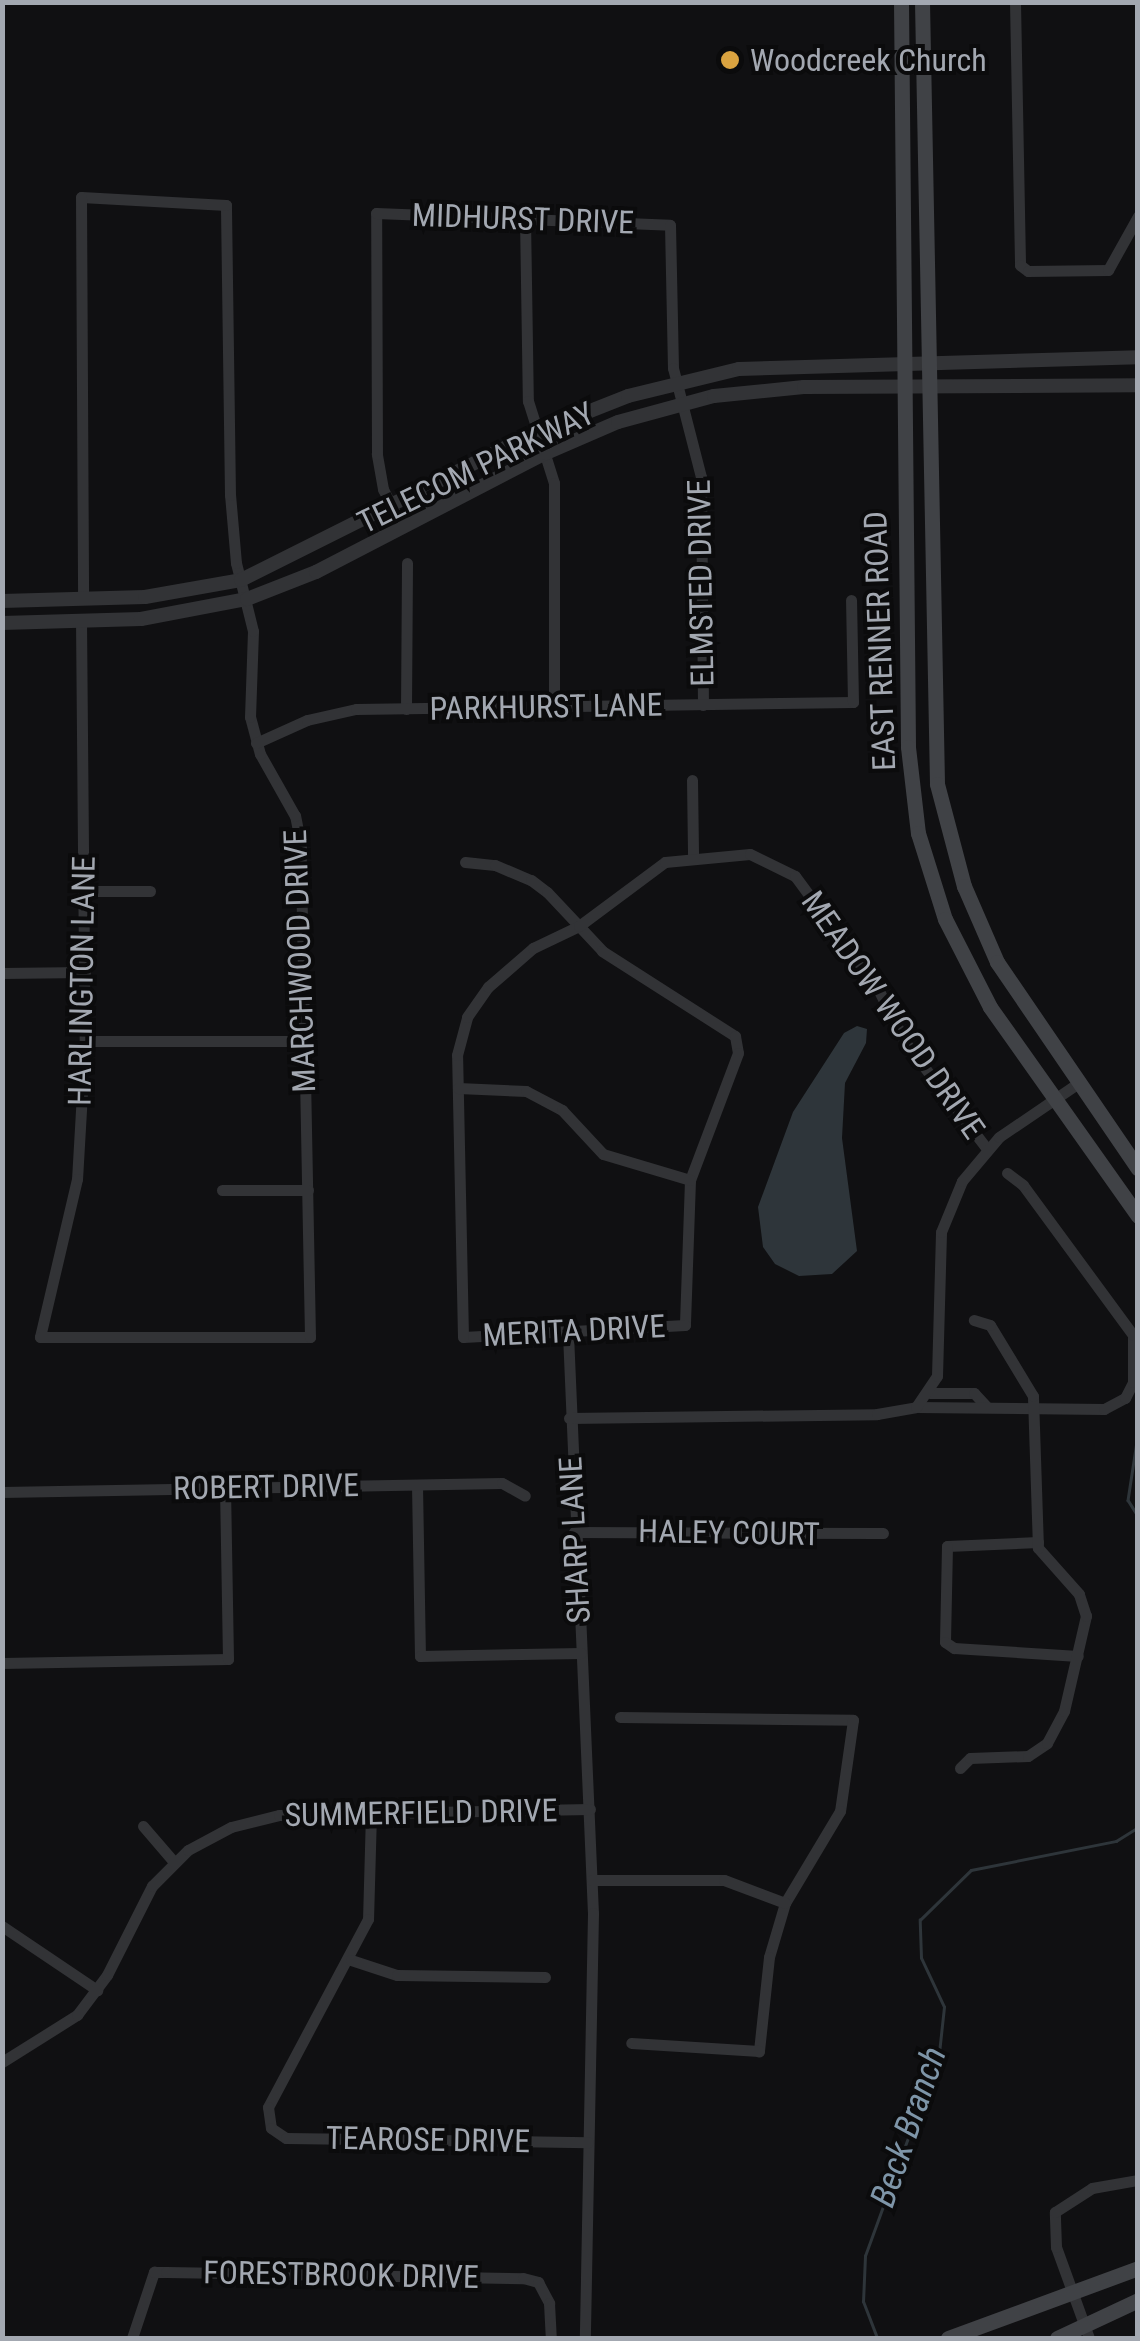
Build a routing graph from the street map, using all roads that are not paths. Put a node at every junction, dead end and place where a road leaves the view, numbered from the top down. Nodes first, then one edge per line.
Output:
1 (901, 2) edge
2 (922, 2) edge
3 (1016, 2) edge
4 (1138, 216) edge
5 (526, 218) junction
6 (670, 225) joint
7 (1138, 357) edge
8 (925, 360) junction
9 (904, 361) junction
10 (676, 383) junction
11 (1138, 385) edge
12 (924, 387) junction
13 (905, 388) junction
14 (682, 404) junction
15 (536, 432) junction
16 (546, 453) junction
17 (392, 507) junction
18 (402, 526) junction
19 (406, 563) dead end
20 (240, 580) junction
21 (83, 598) junction
22 (246, 599) junction
23 (851, 600) dead end
24 (2, 601) edge
25 (81, 620) junction
26 (2, 623) edge
27 (703, 705) junction
28 (554, 707) junction
29 (406, 710) junction
30 (256, 743) junction
31 (692, 780) dead end
32 (693, 854) junction
33 (465, 862) dead end
34 (84, 891) junction
35 (150, 891) dead end
36 (579, 926) junction
37 (85, 972) junction
38 (2, 973) edge
39 (85, 1041) junction
40 (306, 1041) junction
41 (1078, 1084) junction
42 (458, 1088) junction
43 (1053, 1099) junction
44 (987, 1149) junction
45 (1138, 1169) edge
46 (1007, 1173) dead end
47 (690, 1180) junction
48 (222, 1190) dead end
49 (308, 1190) junction
50 (1138, 1216) edge
51 (974, 1320) dead end
52 (568, 1334) junction
53 (310, 1337) joint
54 (463, 1337) joint
55 (930, 1393) junction
56 (916, 1407) junction
57 (986, 1407) junction
58 (1034, 1410) junction
59 (569, 1418) junction
60 (417, 1484) junction
61 (224, 1488) junction
62 (2, 1492) edge
63 (525, 1496) dead end
64 (574, 1532) junction
65 (883, 1533) dead end
66 (1038, 1542) junction
67 (582, 1653) junction
68 (1078, 1656) junction
69 (2, 1663) edge
70 (620, 1717) dead end
71 (960, 1768) dead end
72 (590, 1809) junction
73 (370, 1813) junction
74 (142, 1826) dead end
75 (174, 1862) junction
76 (592, 1880) junction
77 (786, 1903) junction
78 (2, 1926) edge
79 (350, 1960) junction
80 (545, 1977) dead end
81 (97, 1990) junction
82 (630, 2042) dead end
83 (2, 2062) edge
84 (588, 2142) junction
85 (1138, 2180) edge
86 (1138, 2268) edge
87 (1071, 2290) junction
88 (1138, 2300) edge
89 (1086, 2332) edge
90 (955, 2335) edge
91 (132, 2338) edge
92 (551, 2338) edge
93 (585, 2338) edge
94 (1057, 2338) edge

1 - 9 main road, EAST RENNER ROAD
2 - 8 main road, EAST RENNER ROAD
3 - 4 street
5 - 6 street, MIDHURST DRIVE
5 - 15 street
5 - 17 street, MIDHURST DRIVE
6 - 10 street, ELMSTED DRIVE
7 - 8 street, TELECOM PARKWAY
8 - 9 street, TELECOM PARKWAY
8 - 12 main road, EAST RENNER ROAD
9 - 10 street, TELECOM PARKWAY
9 - 13 main road, EAST RENNER ROAD
10 - 14 street, ELMSTED DRIVE
10 - 15 street, TELECOM PARKWAY
11 - 12 street, TELECOM PARKWAY
12 - 13 street, TELECOM PARKWAY
12 - 41 main road, EAST RENNER ROAD
13 - 14 street, TELECOM PARKWAY
13 - 43 main road, EAST RENNER ROAD
14 - 16 street, TELECOM PARKWAY
14 - 27 street, ELMSTED DRIVE
15 - 16 street
15 - 17 street, TELECOM PARKWAY
16 - 18 street, TELECOM PARKWAY
16 - 28 street
17 - 18 street
17 - 20 street, TELECOM PARKWAY
18 - 22 street, TELECOM PARKWAY
19 - 29 street
20 - 21 street, TELECOM PARKWAY
20 - 21 street, MARCHWOOD DRIVE
20 - 22 street, MARCHWOOD DRIVE
21 - 24 street, TELECOM PARKWAY
22 - 25 street, TELECOM PARKWAY
22 - 30 street, MARCHWOOD DRIVE
23 - 27 street, PARKHURST LANE
25 - 26 street, TELECOM PARKWAY
25 - 34 street, HARLINGTON LANE
27 - 28 street, PARKHURST LANE
28 - 29 street, PARKHURST LANE
29 - 30 street, PARKHURST LANE
30 - 40 street, MARCHWOOD DRIVE
31 - 32 street
32 - 36 street, MEADOW WOOD DRIVE
32 - 44 street, MEADOW WOOD DRIVE
33 - 36 street
34 - 35 street
34 - 37 street, HARLINGTON LANE
36 - 42 street, MEADOW WOOD DRIVE
36 - 47 street
37 - 38 street
37 - 39 street, HARLINGTON LANE
39 - 40 street
39 - 53 street, HARLINGTON LANE
40 - 49 street, MARCHWOOD DRIVE
41 - 43 street
41 - 45 main road, EAST RENNER ROAD
42 - 47 street
42 - 54 street, MEADOW WOOD DRIVE
43 - 44 street
43 - 50 main road, EAST RENNER ROAD
44 - 55 street
46 - 58 street
47 - 52 street, MERITA DRIVE
48 - 49 street
49 - 53 street, MARCHWOOD DRIVE
51 - 58 street
52 - 54 street, MERITA DRIVE
52 - 59 street
55 - 56 street
55 - 57 street
56 - 57 street, SHARP LANE
56 - 59 street, SHARP LANE
57 - 58 street
58 - 66 street
59 - 64 street, SHARP LANE
60 - 61 street, ROBERT DRIVE
60 - 63 street, ROBERT DRIVE
60 - 67 street
61 - 62 street, ROBERT DRIVE
61 - 69 street
64 - 65 street, HALEY COURT
64 - 67 street, SHARP LANE
66 - 68 street
66 - 68 street
67 - 72 street, SHARP LANE
68 - 71 street
70 - 77 street
72 - 73 street, SUMMERFIELD DRIVE
72 - 76 street, SHARP LANE
73 - 75 street, SUMMERFIELD DRIVE
73 - 79 street
74 - 75 street
75 - 81 street, SUMMERFIELD DRIVE
76 - 77 street
76 - 84 street, SHARP LANE
77 - 82 street
78 - 81 street
79 - 80 street
79 - 84 street, TEAROSE DRIVE
81 - 83 street, SUMMERFIELD DRIVE
84 - 93 street, SHARP LANE
85 - 87 street
86 - 87 main road
87 - 89 street
87 - 90 main road
88 - 89 main road
89 - 94 main road
91 - 92 street, FORESTBROOK DRIVE

